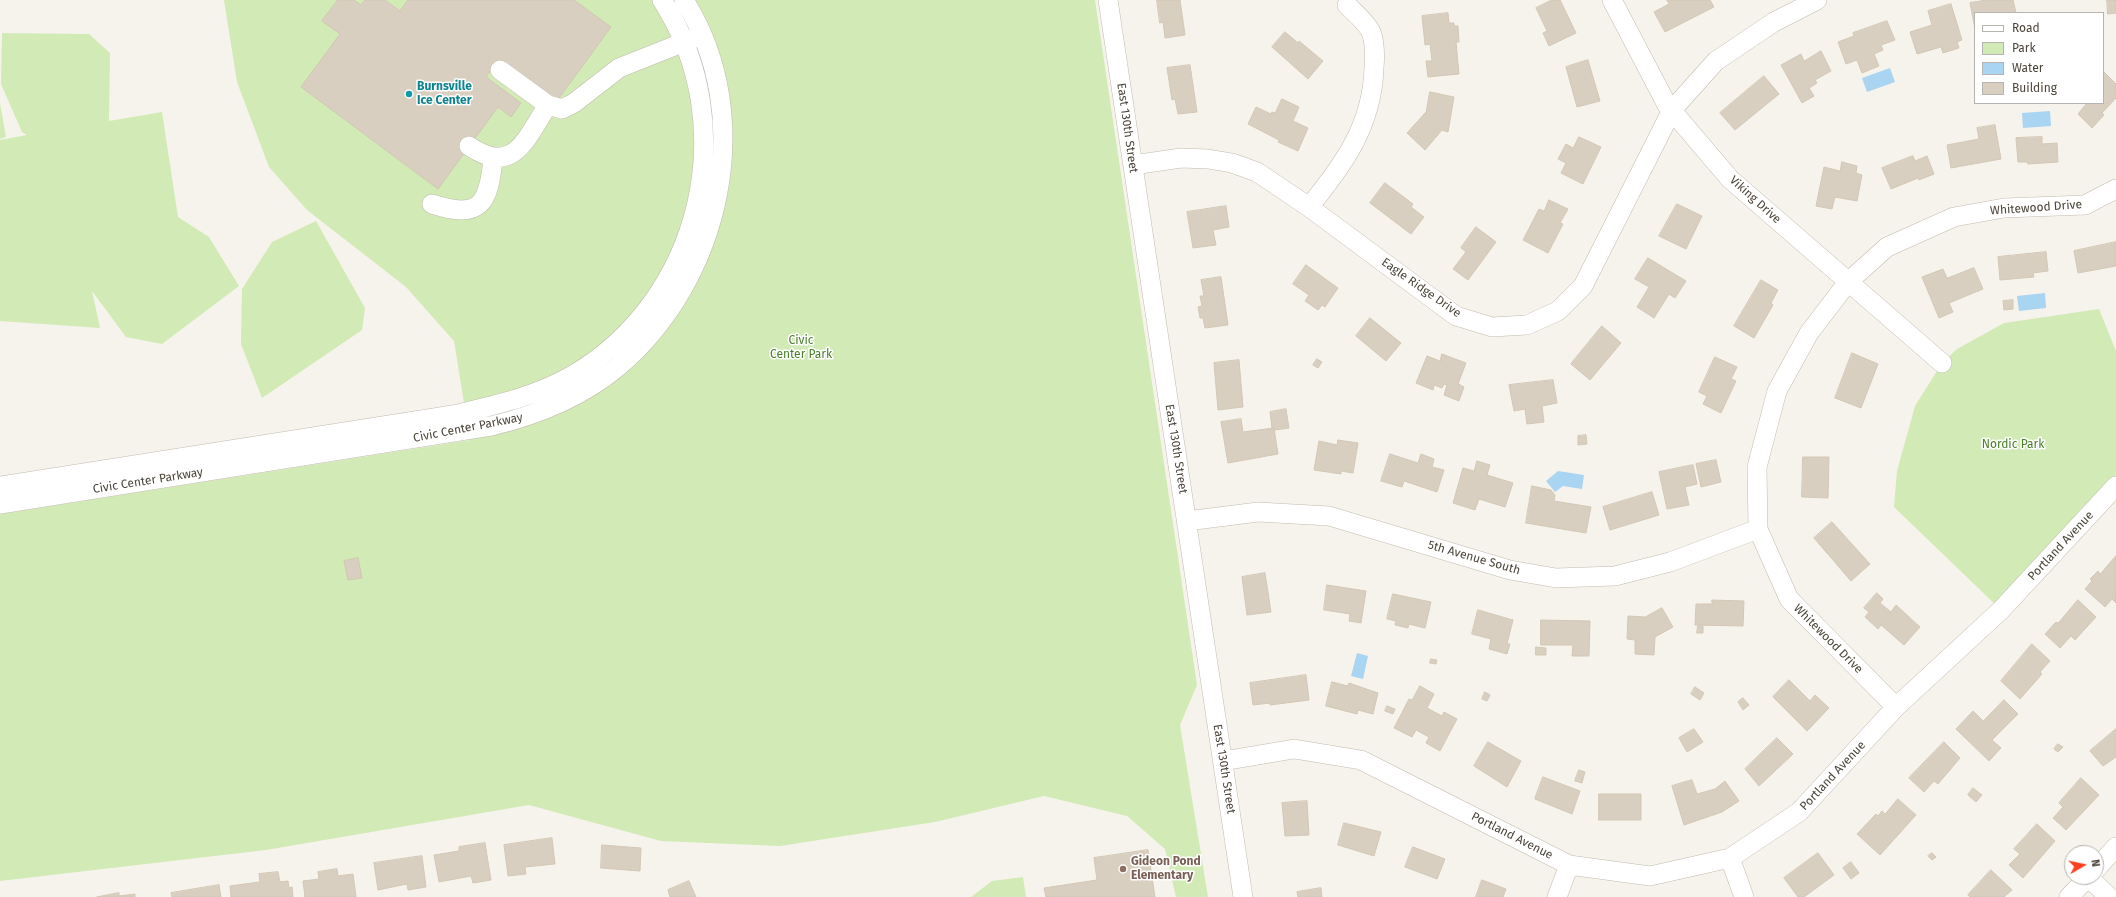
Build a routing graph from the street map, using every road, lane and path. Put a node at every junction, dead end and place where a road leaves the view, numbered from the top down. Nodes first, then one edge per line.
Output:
1 (662, 0) edge
2 (684, 0) edge
3 (1108, 0) edge
4 (1612, 0) edge
5 (1817, 0) edge
6 (1347, 5) dead end
7 (702, 34) junction
8 (685, 42) junction
9 (500, 70) dead end
10 (548, 105) junction
11 (1672, 110) junction
12 (469, 146) dead end
13 (493, 158) junction
14 (1133, 165) junction
15 (2116, 189) edge
16 (432, 204) dead end
17 (1309, 207) junction
18 (1848, 282) junction
19 (1942, 363) dead end
20 (0, 486) edge
21 (2116, 486) edge
22 (0, 504) edge
23 (1187, 521) junction
24 (1758, 529) junction
25 (1896, 707) junction
26 (1223, 761) junction
27 (2116, 847) edge
28 (1730, 858) junction
29 (2104, 860) edge
30 (1569, 865) junction
31 (2080, 885) edge
32 (2096, 885) edge
33 (1243, 897) edge
34 (1557, 897) edge
35 (1744, 897) edge
36 (2069, 897) edge
37 (2109, 897) edge

1 - 8 street, Civic Center Parkway
2 - 7 street, Civic Center Parkway
3 - 14 street, East 130th Street
4 - 11 street, Viking Drive
5 - 11 street, Eagle Ridge Drive
6 - 17 street
7 - 8 street
7 - 22 street, Civic Center Parkway
8 - 10 street
8 - 20 street, Civic Center Parkway
9 - 10 street
10 - 13 street
11 - 17 street, Eagle Ridge Drive
11 - 18 street, Viking Drive
12 - 13 street
13 - 16 street
14 - 17 street, Eagle Ridge Drive
14 - 23 street, East 130th Street
15 - 18 street, Whitewood Drive
18 - 19 street, Viking Drive
18 - 24 street, Whitewood Drive
21 - 25 street, Portland Avenue
23 - 24 street, 5th Avenue South
23 - 26 street, East 130th Street
24 - 25 street, Whitewood Drive
25 - 28 street, Portland Avenue
26 - 30 street, Portland Avenue
26 - 33 street, East 130th Street
27 - 29 street
28 - 30 street, Portland Avenue
28 - 35 street
30 - 34 street
31 - 36 street
32 - 37 street

